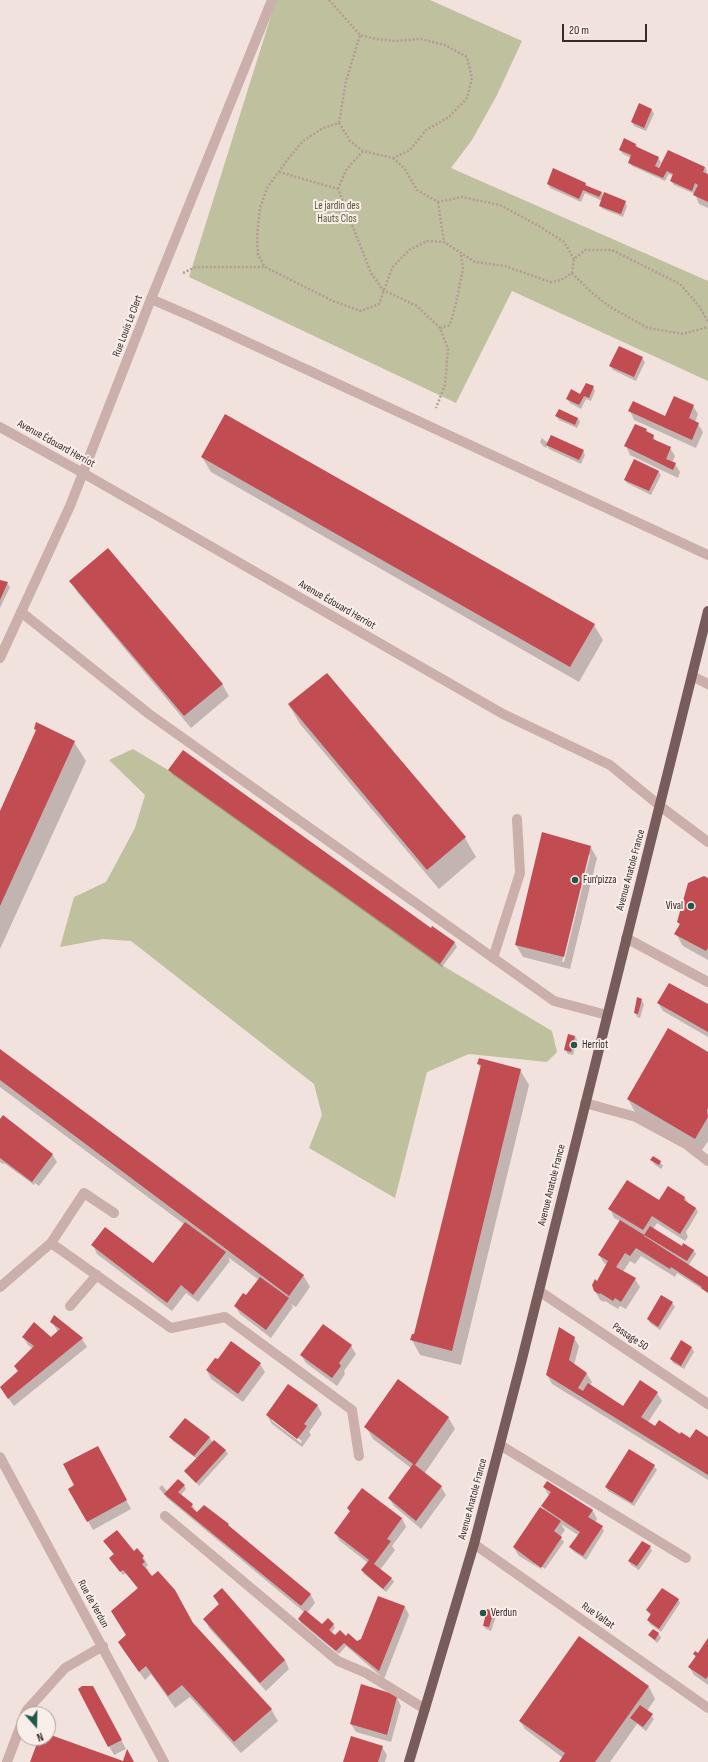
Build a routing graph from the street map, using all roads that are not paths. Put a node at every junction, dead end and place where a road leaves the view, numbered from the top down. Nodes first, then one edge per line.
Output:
1 (272, 0) edge
2 (151, 299) junction
3 (0, 427) edge
4 (83, 473) junction
5 (708, 555) edge
6 (708, 611) edge
7 (21, 612) junction
8 (0, 658) edge
9 (692, 676) junction
10 (708, 684) edge
11 (660, 806) junction
12 (517, 819) dead end
13 (708, 842) edge
14 (626, 938) junction
15 (493, 958) junction
16 (708, 982) edge
17 (607, 1015) junction
18 (585, 1102) junction
19 (708, 1161) edge
20 (114, 1214) dead end
21 (51, 1243) junction
22 (97, 1275) junction
23 (0, 1287) edge
24 (539, 1291) junction
25 (70, 1306) dead end
26 (708, 1404) edge
27 (500, 1445) junction
28 (359, 1456) dead end
29 (0, 1457) edge
30 (165, 1516) dead end
31 (474, 1544) junction
32 (686, 1558) dead end
33 (103, 1646) junction
34 (31, 1706) edge
35 (708, 1708) edge
36 (425, 1709) junction
37 (16, 1736) edge
38 (6, 1762) edge
39 (164, 1762) edge
40 (410, 1762) edge

1 - 2 street, Rue Louis Le Clert
2 - 4 street, Rue Louis Le Clert
2 - 5 street
3 - 4 street, Avenue Édouard Herriot
4 - 7 street, Rue Louis Le Clert
4 - 11 street, Avenue Édouard Herriot
6 - 9 main road, Avenue Anatole France
7 - 8 street, Rue Louis Le Clert
7 - 15 street
9 - 10 street
9 - 11 main road, Avenue Anatole France
11 - 13 street, Avenue Édouard Herriot
11 - 14 main road, Avenue Anatole France
12 - 15 street
14 - 16 street
14 - 17 main road, Avenue Anatole France
15 - 17 street
17 - 18 main road, Avenue Anatole France
18 - 19 street
18 - 24 main road, Avenue Anatole France
20 - 21 street
21 - 22 street
21 - 23 street
22 - 25 street
22 - 28 street
24 - 26 street, Passage 50
24 - 27 main road, Avenue Anatole France
27 - 31 main road, Avenue Anatole France
27 - 32 street
29 - 33 street, Rue de Verdun
30 - 36 street
31 - 35 street, Rue Valtat
31 - 36 main road, Avenue Anatole France
33 - 34 street
33 - 39 street, Rue de Verdun
36 - 40 main road, Avenue Anatole France
37 - 38 street

